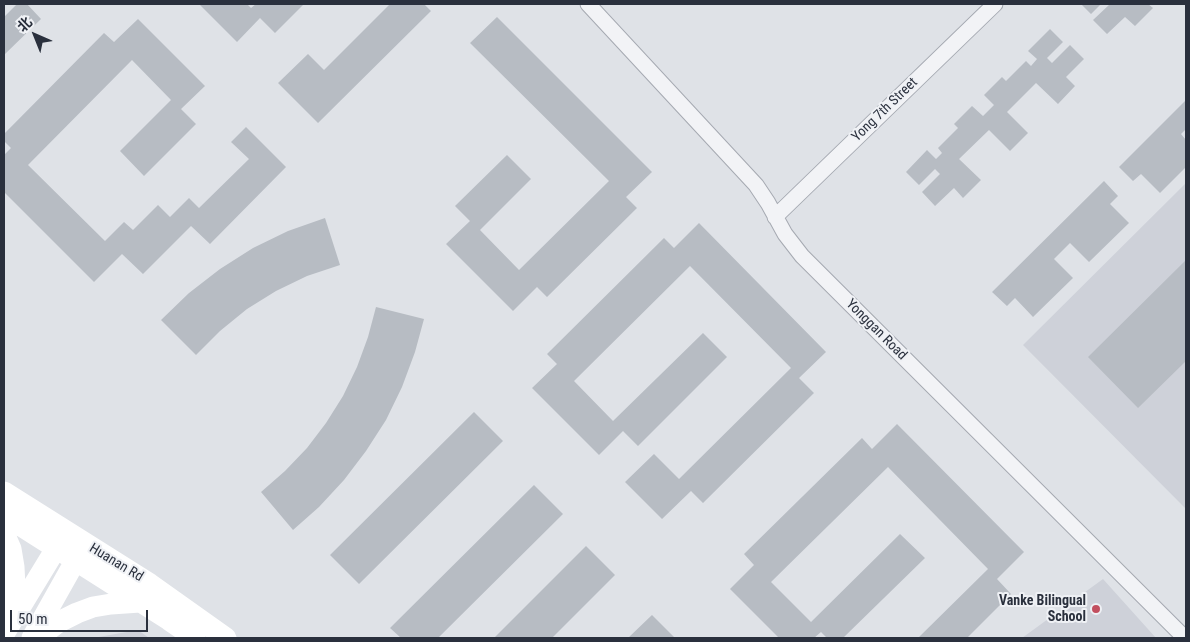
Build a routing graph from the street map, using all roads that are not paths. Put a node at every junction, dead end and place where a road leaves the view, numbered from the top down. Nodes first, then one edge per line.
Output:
1 (588, 4) edge
2 (995, 4) edge
3 (776, 217) junction
4 (4, 492) edge
5 (4, 516) edge
6 (4, 532) edge
7 (61, 541) junction
8 (80, 552) junction
9 (140, 602) junction
10 (6, 631) edge
11 (32, 638) edge
12 (38, 638) edge
13 (195, 638) edge
14 (226, 638) edge
15 (1185, 638) edge

1 - 3 street, Yonggan Road
2 - 3 street, Yong 7th Street
3 - 15 street, Yonggan Road
4 - 7 main road, Huanan Rd
5 - 7 main road, Huanan Rd
6 - 10 main road
7 - 8 main road, Huanan Rd
7 - 10 main road
8 - 9 main road, Huanan Rd
8 - 11 main road
8 - 14 main road, Huanan Rd
9 - 12 main road
9 - 13 main road, Huanan Rd

